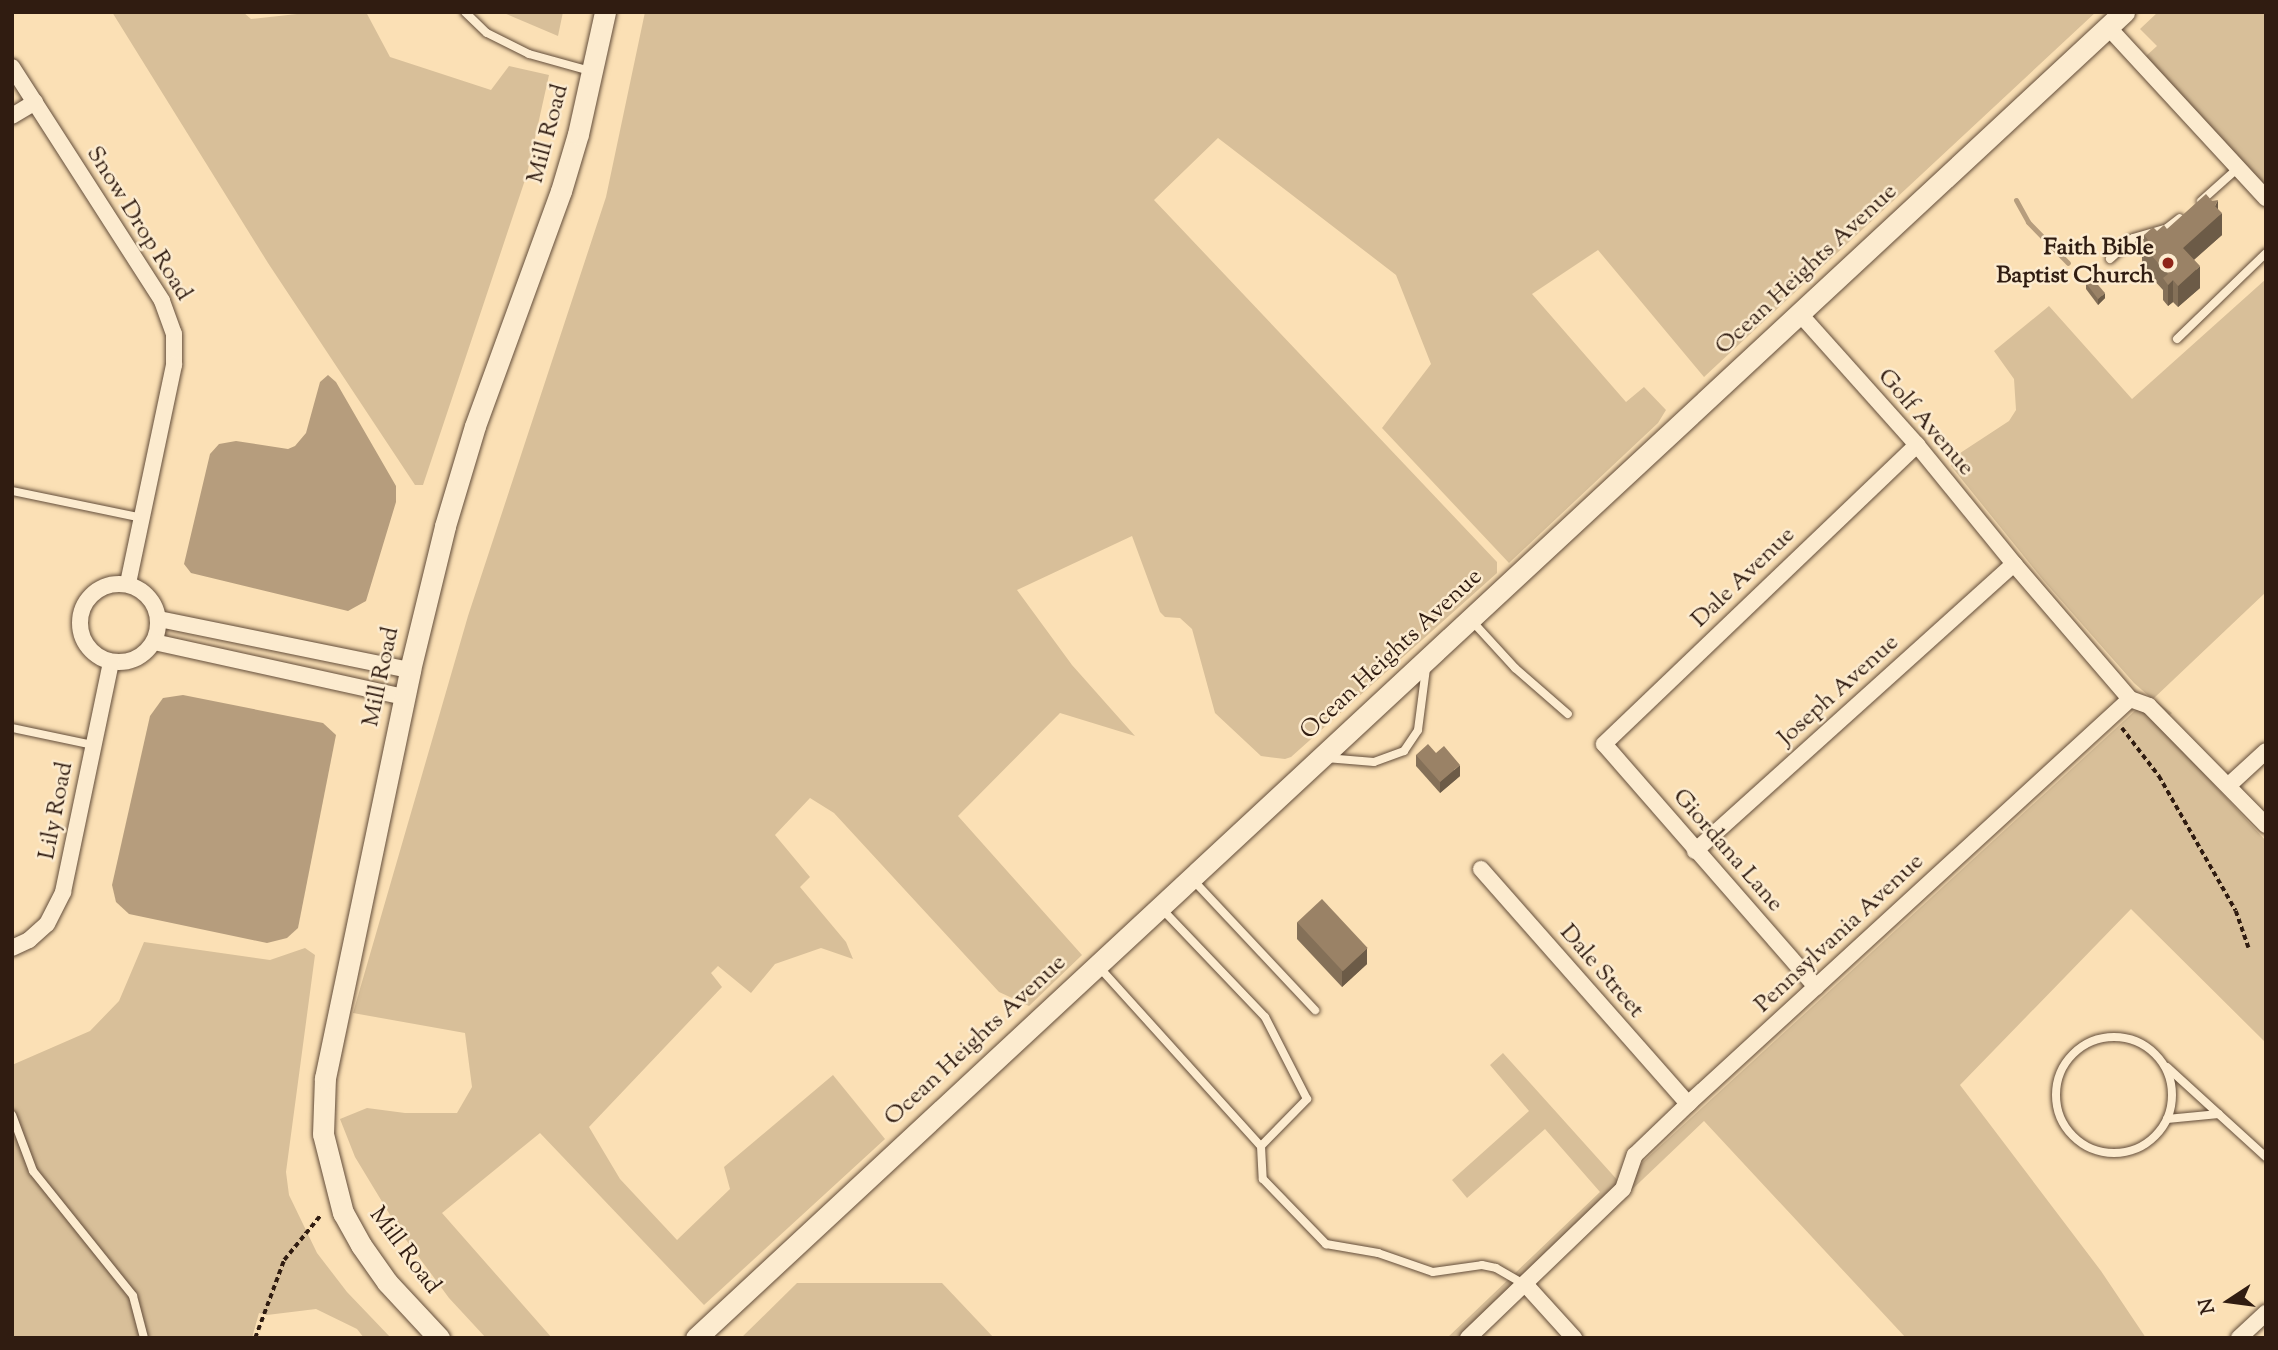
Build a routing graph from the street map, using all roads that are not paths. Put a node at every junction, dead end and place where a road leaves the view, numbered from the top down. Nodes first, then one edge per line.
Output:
1 (465, 12) edge
2 (605, 12) edge
3 (2124, 12) edge
4 (2108, 27) junction
5 (12, 67) edge
6 (592, 71) junction
7 (35, 102) junction
8 (12, 116) edge
9 (2238, 168) junction
10 (2266, 198) edge
11 (2196, 206) edge
12 (2187, 213) edge
13 (2266, 253) edge
14 (2110, 259) dead end
15 (1799, 313) junction
16 (2177, 339) dead end
17 (1917, 445) junction
18 (12, 491) edge
19 (142, 519) junction
20 (2014, 564) junction
21 (128, 584) junction
22 (1470, 618) junction
23 (159, 619) junction
24 (154, 642) junction
25 (1426, 658) junction
26 (111, 662) junction
27 (410, 670) junction
28 (404, 697) junction
29 (2130, 699) junction
30 (1568, 713) dead end
31 (12, 728) edge
32 (1604, 744) joint
33 (93, 745) junction
34 (2266, 751) edge
35 (1319, 758) junction
36 (2229, 785) junction
37 (2266, 825) edge
38 (1695, 851) junction
39 (1481, 870) dead end
40 (1191, 878) junction
41 (1160, 907) junction
42 (12, 948) edge
43 (1097, 965) junction
44 (1816, 987) junction
45 (1315, 1010) dead end
46 (2163, 1064) junction
47 (1688, 1104) junction
48 (2219, 1114) junction
49 (12, 1115) edge
50 (2167, 1119) junction
51 (1261, 1146) junction
52 (2266, 1157) edge
53 (1526, 1285) junction
54 (2266, 1313) edge
55 (145, 1338) edge
56 (439, 1338) edge
57 (696, 1338) edge
58 (1468, 1338) edge
59 (1574, 1338) edge
60 (2239, 1338) edge

1 - 6 lane
2 - 6 main road, Mill Road
3 - 4 main road, Ocean Heights Avenue
4 - 9 street
4 - 15 main road, Ocean Heights Avenue
5 - 7 street, Snow Drop Road
6 - 27 main road, Mill Road
7 - 8 street
7 - 19 street, Snow Drop Road
9 - 10 street
9 - 11 lane
12 - 14 lane
13 - 16 lane
15 - 17 street, Golf Avenue
15 - 22 main road, Ocean Heights Avenue
17 - 20 street, Golf Avenue
17 - 32 street, Dale Avenue
18 - 19 lane
19 - 21 street, Snow Drop Road
20 - 29 street
20 - 38 street, Joseph Avenue
21 - 23 street
21 - 26 street
22 - 25 main road, Ocean Heights Avenue
22 - 30 lane
23 - 24 street
23 - 27 street
24 - 26 street
24 - 28 street
25 - 35 main road, Ocean Heights Avenue
25 - 35 lane
26 - 33 street, Lily Road
27 - 28 main road, Mill Road
28 - 56 main road, Mill Road
29 - 36 street
29 - 44 street, Pennsylvania Avenue
31 - 33 lane
32 - 38 street, Giordana Lane
33 - 42 street, Lily Road
34 - 36 street
35 - 40 main road, Ocean Heights Avenue
36 - 37 street
38 - 44 street, Giordana Lane
39 - 47 street, Dale Street
40 - 41 main road, Ocean Heights Avenue
40 - 45 lane
41 - 43 main road, Ocean Heights Avenue
41 - 51 lane
43 - 51 lane
43 - 57 main road, Ocean Heights Avenue
44 - 47 street, Pennsylvania Avenue
46 - 48 lane
46 - 50 lane
46 - 50 lane
47 - 53 street, Pennsylvania Avenue
48 - 50 lane
48 - 52 lane
49 - 55 lane
51 - 53 lane
53 - 58 street, Pennsylvania Avenue
53 - 59 street
54 - 60 street

